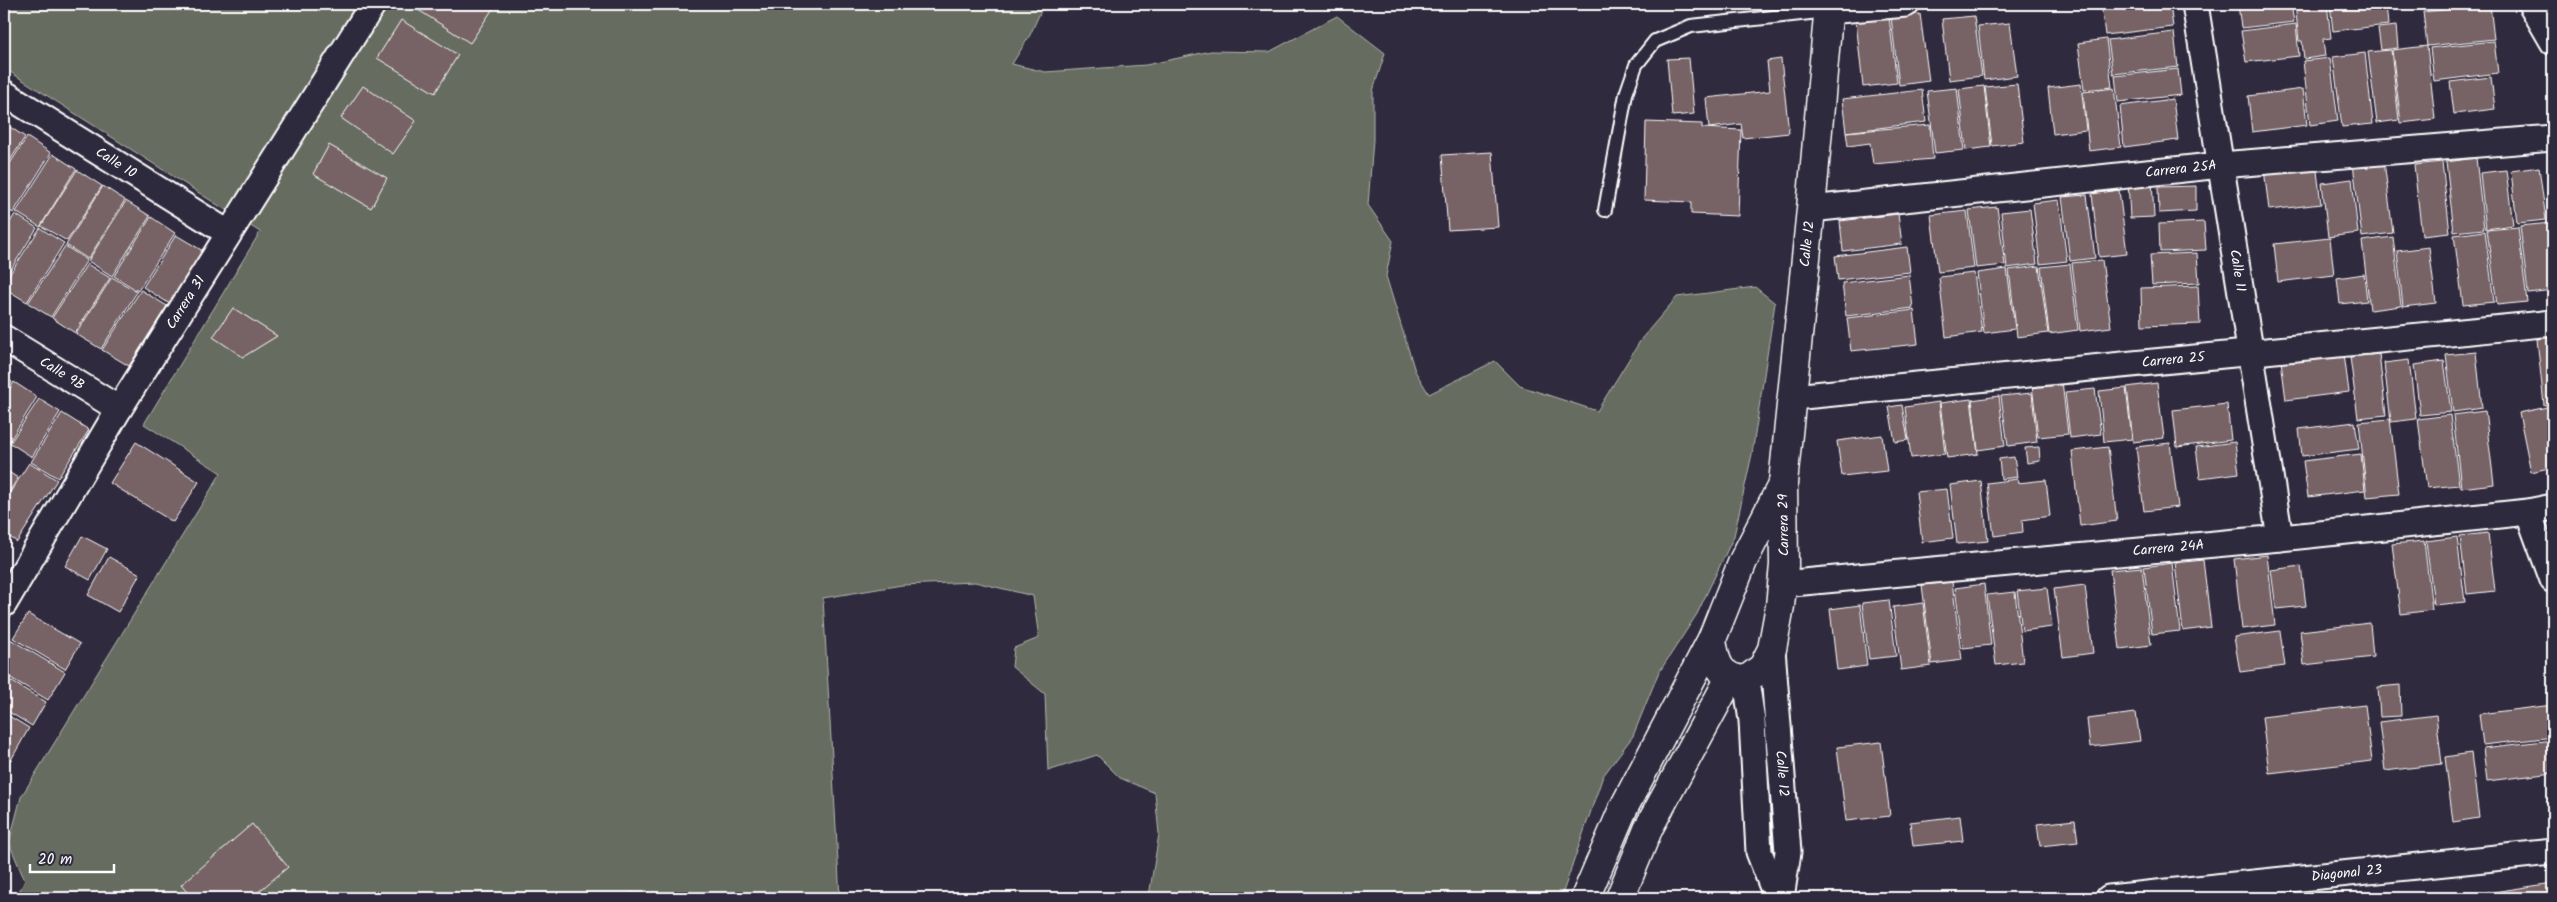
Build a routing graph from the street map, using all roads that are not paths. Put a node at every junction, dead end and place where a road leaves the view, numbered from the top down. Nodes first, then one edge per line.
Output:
1 (374, 4) edge
2 (1906, 4) edge
3 (2195, 4) edge
4 (2531, 4) edge
5 (1828, 7) edge
6 (2553, 42) edge
7 (4, 93) edge
8 (2553, 138) edge
9 (2221, 165) junction
10 (1811, 209) junction
11 (1604, 210) dead end
12 (228, 233) junction
13 (2553, 323) edge
14 (4, 338) edge
15 (2251, 352) junction
16 (1793, 397) junction
17 (120, 409) junction
18 (1783, 483) junction
19 (2553, 507) edge
20 (2528, 512) junction
21 (2280, 538) junction
22 (2553, 580) edge
23 (1782, 584) junction
24 (6, 597) edge
25 (1712, 638) junction
26 (1772, 649) junction
27 (1738, 679) junction
28 (2553, 852) edge
29 (1585, 898) edge
30 (1620, 898) edge
31 (1779, 898) edge
32 (2109, 898) edge

1 - 12 street, Carrera 31
2 - 5 street
3 - 9 street, Calle 11
4 - 6 street
5 - 10 main road, Calle 12
5 - 11 lane
7 - 12 street, Calle 10
8 - 9 street, Carrera 25A
9 - 10 street, Carrera 25A
9 - 15 street, Calle 11
10 - 16 main road, Calle 12
12 - 17 street, Carrera 31
13 - 15 street, Carrera 25
14 - 17 street, Calle 9B
15 - 16 street, Carrera 25
15 - 21 street, Calle 11
16 - 18 main road, Calle 12
17 - 24 street, Carrera 31
18 - 23 main road, Carrera 29
18 - 25 main road, Carrera 29
19 - 20 street, Carrera 24A
20 - 21 street, Carrera 24A
20 - 22 street
21 - 23 street, Carrera 24A
23 - 26 main road, Carrera 29
25 - 27 main road
25 - 29 main road, Carrera 29
26 - 27 main road, Carrera 29
26 - 31 street, Calle 12
27 - 30 main road, Carrera 29
27 - 31 street, Calle 12
28 - 32 street, Diagonal 23

